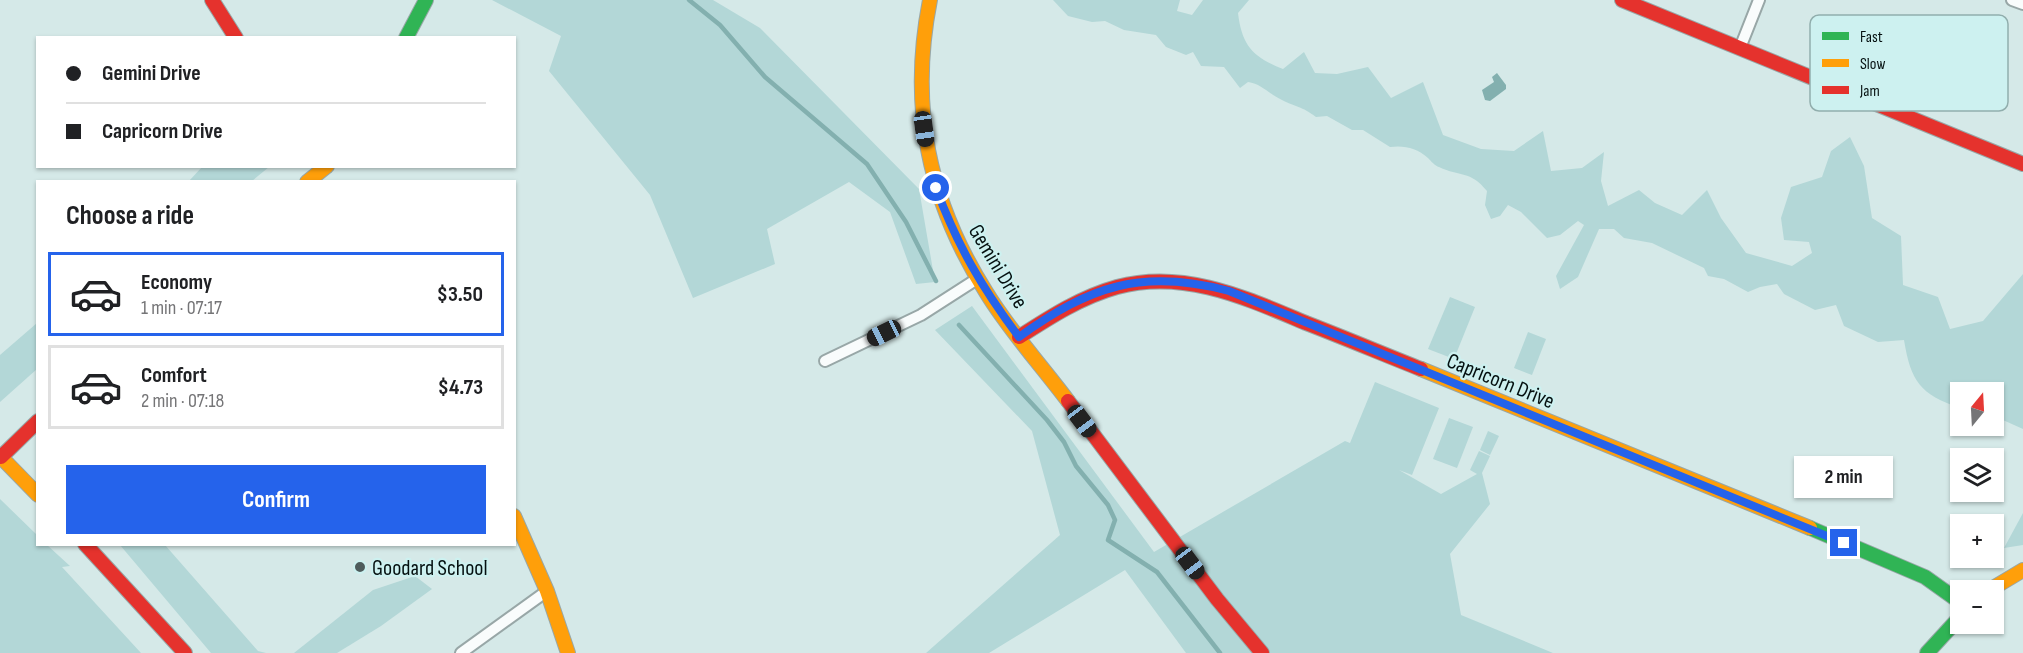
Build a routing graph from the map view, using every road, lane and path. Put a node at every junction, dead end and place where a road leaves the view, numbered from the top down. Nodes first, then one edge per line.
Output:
1 (212, 0) edge
2 (426, 0) edge
3 (930, 0) edge
4 (1622, 0) edge
5 (1759, 0) edge
6 (2012, 0) edge
7 (2023, 4) edge
8 (235, 36) edge
9 (407, 36) edge
10 (1740, 48) junction
11 (1810, 77) edge
12 (1894, 111) edge
13 (2023, 164) edge
14 (977, 279) junction
15 (1019, 337) junction
16 (825, 361) dead end
17 (36, 423) edge
18 (0, 457) edge
19 (36, 493) edge
20 (516, 521) edge
21 (87, 546) edge
22 (2023, 570) edge
23 (2003, 580) edge
24 (547, 591) junction
25 (1950, 595) edge
26 (1950, 628) edge
27 (185, 653) edge
28 (461, 653) edge
29 (568, 653) edge
30 (1262, 653) edge
31 (1928, 653) edge

1 - 8 street
2 - 9 street
3 - 14 street, Gemini Drive
4 - 10 street
5 - 10 street
6 - 7 street
10 - 11 street
12 - 13 street
14 - 15 street, Gemini Drive
14 - 16 street
15 - 25 street, Capricorn Drive
15 - 30 street, Gemini Drive
17 - 18 street
18 - 19 street
20 - 24 street
21 - 27 street
22 - 23 street
24 - 28 street
24 - 29 street
26 - 31 street

